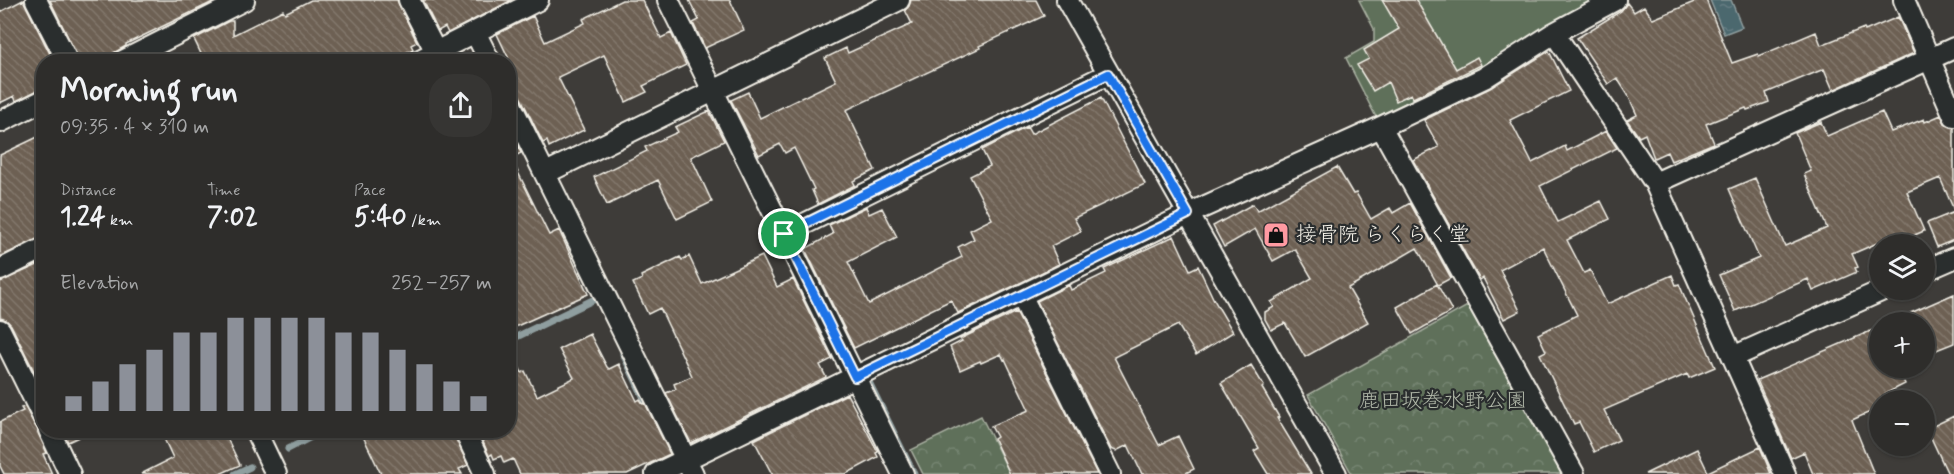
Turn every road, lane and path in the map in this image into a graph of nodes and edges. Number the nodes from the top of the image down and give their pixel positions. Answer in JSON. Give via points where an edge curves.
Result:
{"nodes":[{"id":1,"x":36,"y":0,"type":"edge"},
{"id":2,"x":244,"y":0,"type":"edge"},
{"id":3,"x":409,"y":0,"type":"edge"},
{"id":4,"x":538,"y":0,"type":"edge"},
{"id":5,"x":668,"y":0,"type":"edge"},
{"id":6,"x":899,"y":0,"type":"edge"},
{"id":7,"x":1067,"y":0,"type":"edge"},
{"id":8,"x":1615,"y":0,"type":"edge"},
{"id":9,"x":1904,"y":0,"type":"edge"},
{"id":10,"x":475,"y":32,"type":"junction"},
{"id":11,"x":1554,"y":33,"type":"junction"},
{"id":12,"x":1954,"y":48,"type":"edge"},
{"id":13,"x":436,"y":52,"type":"junction"},
{"id":14,"x":64,"y":54,"type":"edge"},
{"id":15,"x":137,"y":54,"type":"edge"},
{"id":16,"x":432,"y":54,"type":"edge"},
{"id":17,"x":486,"y":54,"type":"edge"},
{"id":18,"x":1929,"y":58,"type":"junction"},
{"id":19,"x":1108,"y":74,"type":"junction"},
{"id":20,"x":713,"y":91,"type":"junction"},
{"id":21,"x":36,"y":104,"type":"edge"},
{"id":22,"x":516,"y":115,"type":"edge"},
{"id":23,"x":1954,"y":116,"type":"edge"},
{"id":24,"x":0,"y":122,"type":"edge"},
{"id":25,"x":1381,"y":127,"type":"junction"},
{"id":26,"x":546,"y":173,"type":"junction"},
{"id":27,"x":1655,"y":183,"type":"junction"},
{"id":28,"x":1188,"y":214,"type":"junction"},
{"id":29,"x":784,"y":234,"type":"junction"},
{"id":30,"x":36,"y":252,"type":"edge"},
{"id":31,"x":1954,"y":258,"type":"edge"},
{"id":32,"x":1935,"y":266,"type":"edge"},
{"id":33,"x":0,"y":270,"type":"edge"},
{"id":34,"x":1021,"y":295,"type":"junction"},
{"id":35,"x":1869,"y":296,"type":"edge"},
{"id":36,"x":0,"y":330,"type":"edge"},
{"id":37,"x":1733,"y":357,"type":"junction"},
{"id":38,"x":855,"y":377,"type":"junction"},
{"id":39,"x":36,"y":402,"type":"edge"},
{"id":40,"x":53,"y":438,"type":"edge"},
{"id":41,"x":259,"y":438,"type":"edge"},
{"id":42,"x":468,"y":438,"type":"edge"},
{"id":43,"x":689,"y":467,"type":"edge"},
{"id":44,"x":70,"y":474,"type":"edge"},
{"id":45,"x":276,"y":474,"type":"edge"},
{"id":46,"x":485,"y":474,"type":"edge"},
{"id":47,"x":656,"y":474,"type":"edge"},
{"id":48,"x":903,"y":474,"type":"edge"},
{"id":49,"x":1110,"y":474,"type":"edge"},
{"id":50,"x":1336,"y":474,"type":"edge"},
{"id":51,"x":1574,"y":474,"type":"edge"},
{"id":52,"x":1785,"y":474,"type":"edge"}],
"edges":[{"from":1,"to":14,"type":"street"},
{"from":2,"to":15,"type":"street"},
{"from":3,"to":13,"type":"street"},
{"from":4,"to":10,"type":"street"},
{"from":5,"to":20,"type":"street"},
{"from":6,"to":20,"type":"street"},
{"from":7,"to":19,"type":"street"},
{"from":8,"to":11,"type":"street"},
{"from":9,"to":18,"type":"street"},
{"from":10,"to":13,"type":"street"},
{"from":10,"to":17,"type":"street"},
{"from":11,"to":25,"type":"street","via":[[1484,78]]},
{"from":11,"to":27,"type":"street"},
{"from":12,"to":18,"type":"street"},
{"from":13,"to":16,"type":"street"},
{"from":18,"to":23,"type":"street"},
{"from":18,"to":27,"type":"street"},
{"from":19,"to":28,"type":"street"},
{"from":19,"to":29,"type":"street"},
{"from":20,"to":26,"type":"street"},
{"from":20,"to":29,"type":"street"},
{"from":21,"to":24,"type":"street"},
{"from":22,"to":26,"type":"street"},
{"from":25,"to":28,"type":"street"},
{"from":25,"to":51,"type":"street"},
{"from":26,"to":43,"type":"street"},
{"from":27,"to":37,"type":"street"},
{"from":28,"to":34,"type":"street"},
{"from":28,"to":50,"type":"street"},
{"from":29,"to":38,"type":"street"},
{"from":30,"to":33,"type":"street"},
{"from":31,"to":32,"type":"street"},
{"from":34,"to":38,"type":"street"},
{"from":34,"to":49,"type":"street"},
{"from":35,"to":37,"type":"street"},
{"from":36,"to":39,"type":"street"},
{"from":37,"to":52,"type":"street"},
{"from":38,"to":43,"type":"street"},
{"from":38,"to":48,"type":"street"},
{"from":40,"to":44,"type":"street"},
{"from":41,"to":45,"type":"street"},
{"from":42,"to":46,"type":"street"},
{"from":43,"to":47,"type":"street"}]}
